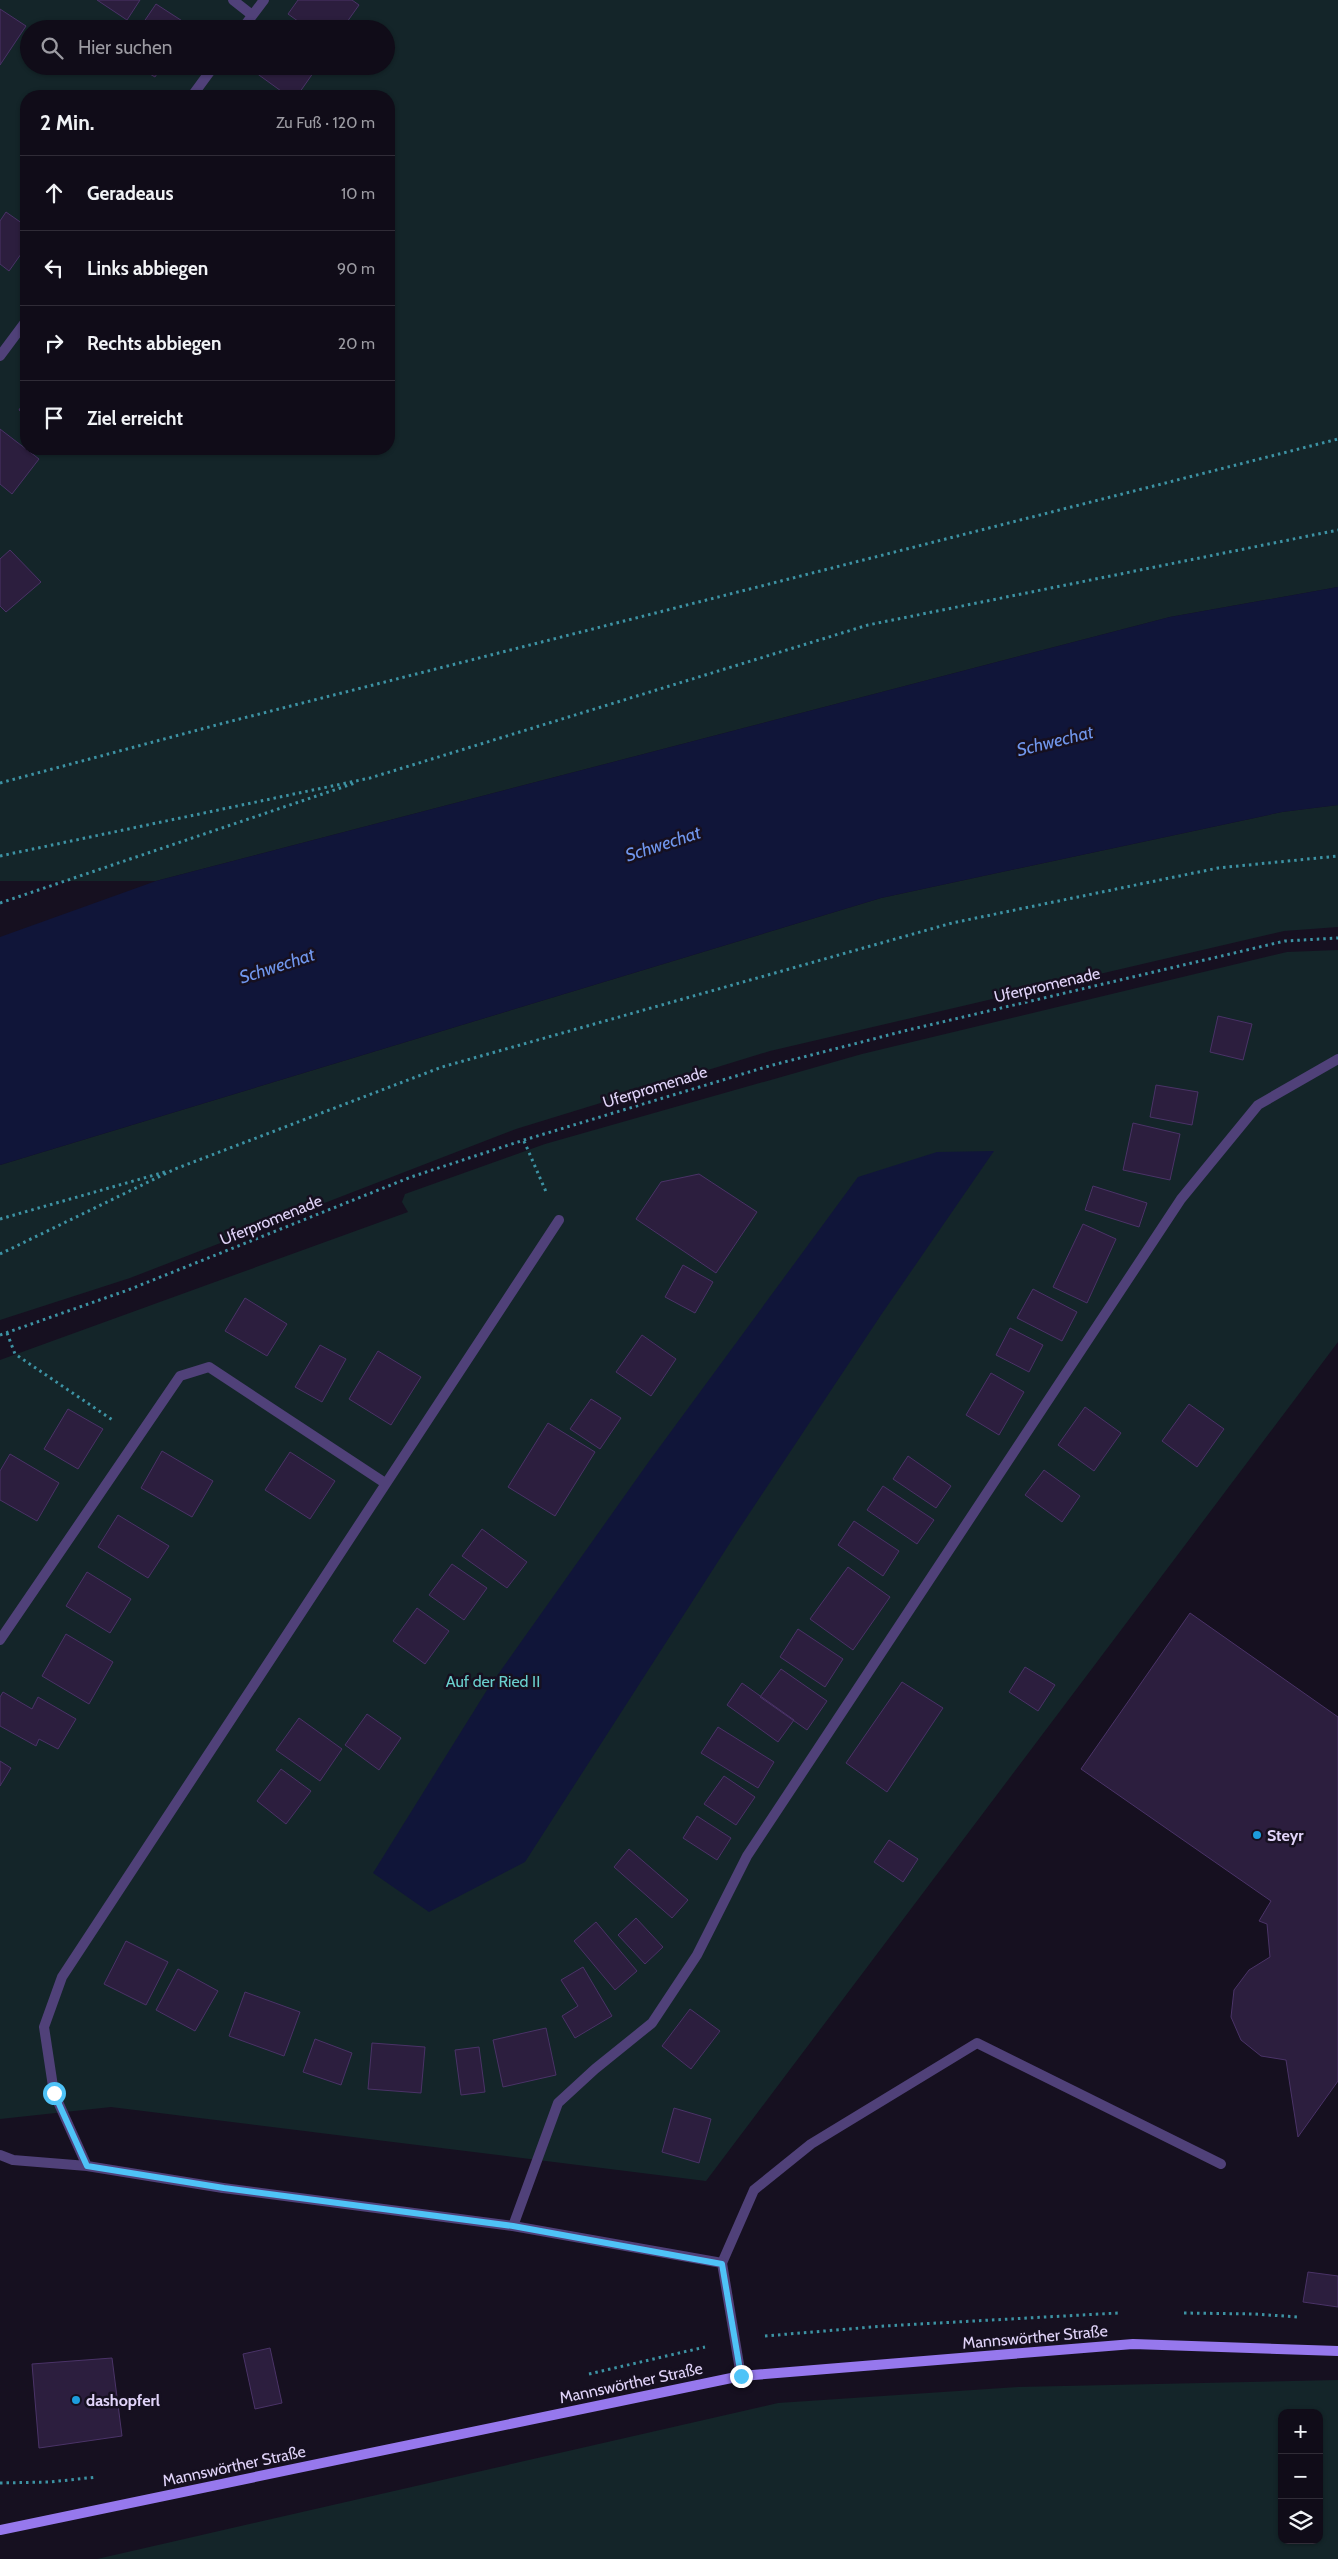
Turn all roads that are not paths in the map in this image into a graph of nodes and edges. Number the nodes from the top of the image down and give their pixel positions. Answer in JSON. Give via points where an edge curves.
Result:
{"nodes":[{"id":1,"x":233,"y":0,"type":"edge"},
{"id":2,"x":264,"y":0,"type":"edge"},
{"id":3,"x":252,"y":15,"type":"junction"},
{"id":4,"x":248,"y":20,"type":"edge"},
{"id":5,"x":207,"y":75,"type":"edge"},
{"id":6,"x":196,"y":90,"type":"edge"},
{"id":7,"x":20,"y":329,"type":"edge"},
{"id":8,"x":0,"y":356,"type":"edge"},
{"id":9,"x":1338,"y":1059,"type":"edge"},
{"id":10,"x":559,"y":1220,"type":"dead end"},
{"id":11,"x":385,"y":1484,"type":"junction"},
{"id":12,"x":0,"y":1640,"type":"edge"},
{"id":13,"x":0,"y":2155,"type":"edge"},
{"id":14,"x":1221,"y":2164,"type":"dead end"},
{"id":15,"x":87,"y":2166,"type":"junction"},
{"id":16,"x":513,"y":2226,"type":"junction"},
{"id":17,"x":722,"y":2264,"type":"junction"},
{"id":18,"x":1338,"y":2351,"type":"edge"},
{"id":19,"x":741,"y":2376,"type":"junction"},
{"id":20,"x":0,"y":2530,"type":"edge"}],
"edges":[{"from":1,"to":3,"type":"street"},
{"from":2,"to":3,"type":"street"},
{"from":3,"to":4,"type":"street"},
{"from":5,"to":6,"type":"street"},
{"from":7,"to":8,"type":"street"},
{"from":9,"to":16,"type":"street","via":[[1258,1105],[1181,1199],[747,1856],[697,1955],[652,2024],[595,2069],[558,2104]]},
{"from":10,"to":11,"type":"street"},
{"from":11,"to":12,"type":"street","via":[[209,1367],[180,1376]]},
{"from":11,"to":15,"type":"street","via":[[62,1977],[44,2027],[54,2093]]},
{"from":13,"to":15,"type":"street","via":[[13,2160]]},
{"from":14,"to":17,"type":"street","via":[[977,2043],[811,2144],[754,2190]]},
{"from":15,"to":16,"type":"street","via":[[224,2188]]},
{"from":16,"to":17,"type":"street"},
{"from":17,"to":19,"type":"street"},
{"from":18,"to":19,"type":"main road","name":"Mannswörther Straße","via":[[1133,2344]]},
{"from":19,"to":20,"type":"main road","name":"Mannswörther Straße"}]}
